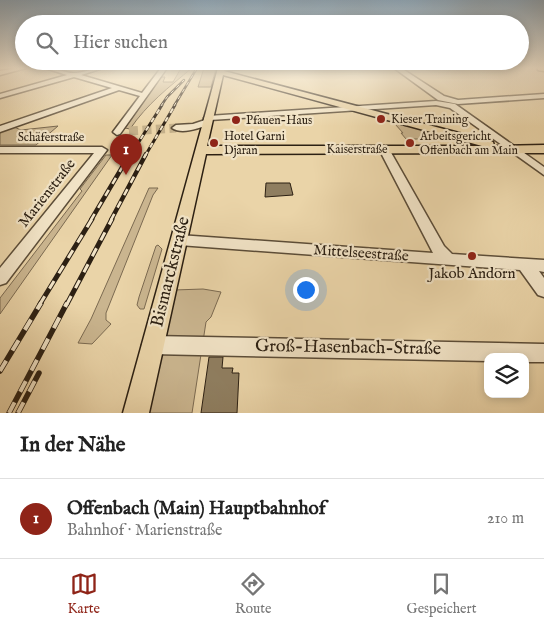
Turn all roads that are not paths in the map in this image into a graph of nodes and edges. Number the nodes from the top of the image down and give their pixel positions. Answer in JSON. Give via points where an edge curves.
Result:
{"nodes":[{"id":1,"x":30,"y":87,"type":"edge"},
{"id":2,"x":112,"y":87,"type":"edge"},
{"id":3,"x":149,"y":87,"type":"edge"},
{"id":4,"x":216,"y":87,"type":"edge"},
{"id":5,"x":284,"y":87,"type":"edge"},
{"id":6,"x":421,"y":87,"type":"edge"},
{"id":7,"x":117,"y":89,"type":"junction"},
{"id":8,"x":143,"y":95,"type":"junction"},
{"id":9,"x":0,"y":96,"type":"edge"},
{"id":10,"x":544,"y":96,"type":"edge"},
{"id":11,"x":438,"y":101,"type":"junction"},
{"id":12,"x":455,"y":104,"type":"junction"},
{"id":13,"x":359,"y":108,"type":"junction"},
{"id":14,"x":207,"y":123,"type":"junction"},
{"id":15,"x":176,"y":128,"type":"tunnel mouth"},
{"id":16,"x":0,"y":129,"type":"edge"},
{"id":17,"x":129,"y":131,"type":"dead end"},
{"id":18,"x":384,"y":149,"type":"junction"},
{"id":19,"x":512,"y":149,"type":"junction"},
{"id":20,"x":544,"y":149,"type":"edge"},
{"id":21,"x":0,"y":150,"type":"edge"},
{"id":22,"x":102,"y":150,"type":"joint"},
{"id":23,"x":201,"y":150,"type":"junction"},
{"id":24,"x":544,"y":172,"type":"edge"},
{"id":25,"x":178,"y":240,"type":"junction"},
{"id":26,"x":448,"y":260,"type":"junction"},
{"id":27,"x":525,"y":265,"type":"junction"},
{"id":28,"x":544,"y":266,"type":"edge"},
{"id":29,"x":0,"y":279,"type":"edge"},
{"id":30,"x":544,"y":290,"type":"edge"},
{"id":31,"x":152,"y":345,"type":"junction"},
{"id":32,"x":544,"y":353,"type":"edge"},
{"id":33,"x":136,"y":413,"type":"edge"}],
"edges":[{"from":1,"to":9,"type":"street"},
{"from":2,"to":7,"type":"street"},
{"from":3,"to":8,"type":"street"},
{"from":4,"to":14,"type":"main road","name":"Bismarckstraße"},
{"from":5,"to":13,"type":"main road"},
{"from":6,"to":11,"type":"street"},
{"from":7,"to":8,"type":"street"},
{"from":7,"to":16,"type":"street"},
{"from":8,"to":17,"type":"street","via":[[117,132]]},
{"from":10,"to":12,"type":"street"},
{"from":11,"to":12,"type":"street"},
{"from":11,"to":13,"type":"street"},
{"from":12,"to":19,"type":"street"},
{"from":13,"to":14,"type":"street"},
{"from":13,"to":19,"type":"main road"},
{"from":14,"to":15,"type":"street"},
{"from":14,"to":23,"type":"main road","name":"Bismarckstraße"},
{"from":18,"to":19,"type":"main road","name":"Kaiserstraße"},
{"from":18,"to":23,"type":"main road","name":"Kaiserstraße"},
{"from":18,"to":26,"type":"street","via":[[439,250]]},
{"from":19,"to":20,"type":"main road","name":"Kaiserstraße"},
{"from":19,"to":24,"type":"street"},
{"from":21,"to":22,"type":"street","name":"Schäferstraße"},
{"from":22,"to":29,"type":"street","name":"Marienstraße"},
{"from":23,"to":25,"type":"main road","name":"Bismarckstraße"},
{"from":25,"to":26,"type":"street","name":"Mittelseestraße"},
{"from":25,"to":31,"type":"main road","name":"Bismarckstraße"},
{"from":26,"to":27,"type":"street","name":"Mittelseestraße"},
{"from":27,"to":28,"type":"street","name":"Mittelseestraße"},
{"from":27,"to":30,"type":"street"},
{"from":31,"to":32,"type":"street","name":"Groß-Hasenbach-Straße"},
{"from":31,"to":33,"type":"main road","name":"Bismarckstraße"}]}
